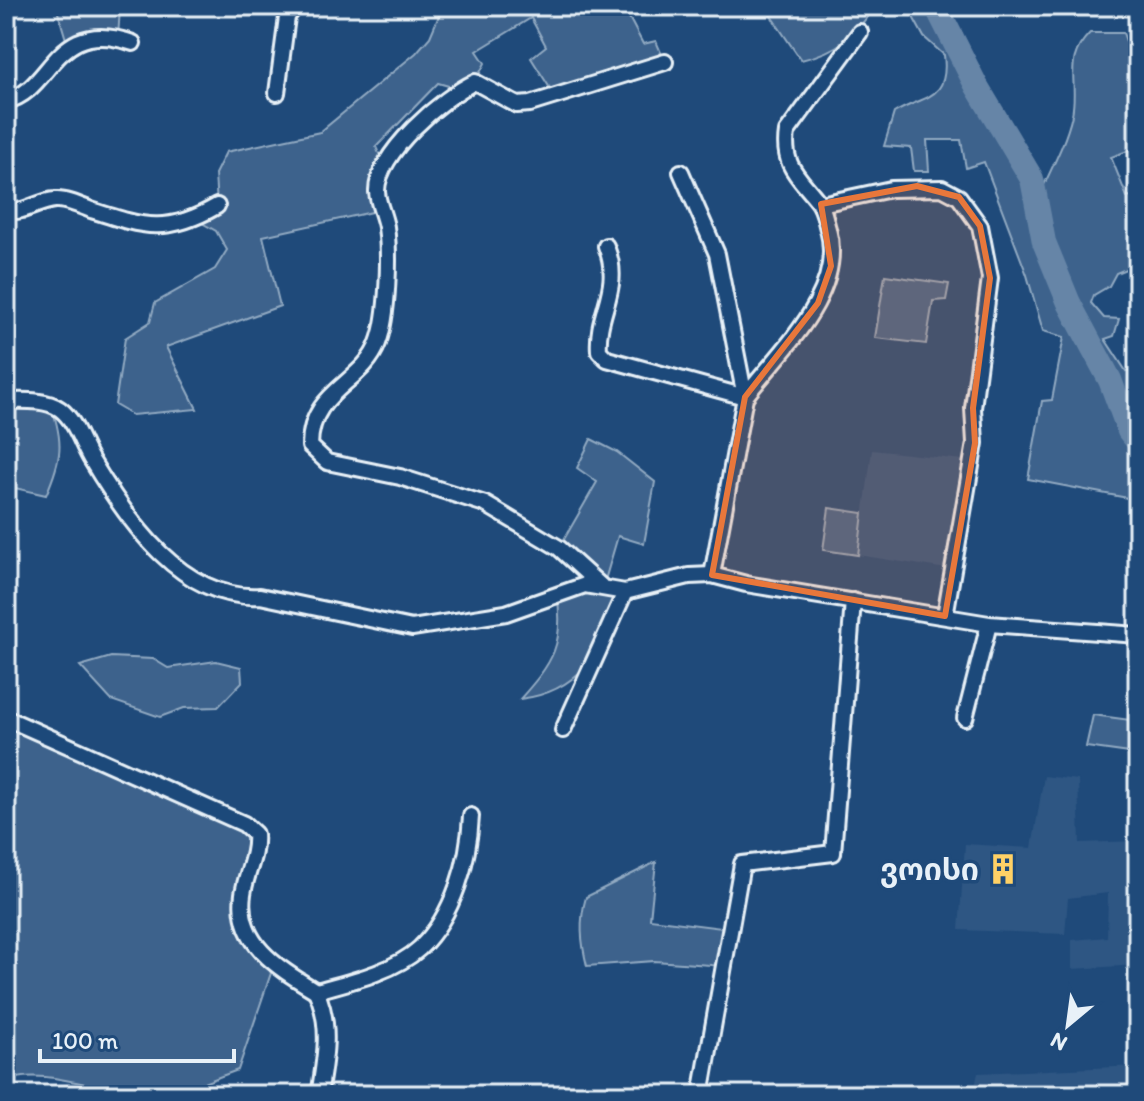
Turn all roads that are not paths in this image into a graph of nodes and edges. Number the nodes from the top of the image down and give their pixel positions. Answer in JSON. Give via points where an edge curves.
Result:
{"nodes":[{"id":1,"x":295,"y":6,"type":"edge"},
{"id":2,"x":860,"y":32,"type":"dead end"},
{"id":3,"x":133,"y":43,"type":"dead end"},
{"id":4,"x":665,"y":62,"type":"dead end"},
{"id":5,"x":277,"y":93,"type":"dead end"},
{"id":6,"x":6,"y":101,"type":"edge"},
{"id":7,"x":681,"y":172,"type":"dead end"},
{"id":8,"x":821,"y":204,"type":"junction"},
{"id":9,"x":217,"y":206,"type":"dead end"},
{"id":10,"x":6,"y":210,"type":"edge"},
{"id":11,"x":606,"y":246,"type":"dead end"},
{"id":12,"x":745,"y":397,"type":"junction"},
{"id":13,"x":6,"y":401,"type":"edge"},
{"id":14,"x":712,"y":575,"type":"junction"},
{"id":15,"x":602,"y":588,"type":"junction"},
{"id":16,"x":625,"y":592,"type":"junction"},
{"id":17,"x":853,"y":601,"type":"junction"},
{"id":18,"x":945,"y":616,"type":"junction"},
{"id":19,"x":989,"y":624,"type":"junction"},
{"id":20,"x":1138,"y":635,"type":"edge"},
{"id":21,"x":6,"y":718,"type":"edge"},
{"id":22,"x":965,"y":718,"type":"dead end"},
{"id":23,"x":563,"y":730,"type":"dead end"},
{"id":24,"x":471,"y":816,"type":"dead end"},
{"id":25,"x":316,"y":991,"type":"junction"},
{"id":26,"x":319,"y":1095,"type":"edge"},
{"id":27,"x":701,"y":1095,"type":"edge"}],
"edges":[{"from":1,"to":5,"type":"street","via":[[287,17]]},
{"from":2,"to":8,"type":"street","via":[[787,132],[784,152]]},
{"from":3,"to":6,"type":"street","via":[[118,38],[68,46],[33,86],[18,99]]},
{"from":4,"to":15,"type":"street","via":[[530,104],[517,105],[475,82],[435,107],[384,165],[377,190],[387,242],[377,347],[325,400],[310,435],[310,446],[327,462],[400,477],[485,504],[559,548]]},
{"from":7,"to":12,"type":"street","via":[[717,254]]},
{"from":8,"to":12,"type":"street","via":[[831,266],[818,303]]},
{"from":8,"to":18,"type":"street","via":[[891,189],[942,188],[959,197],[980,226],[990,278],[973,408],[975,443]]},
{"from":9,"to":10,"type":"street","via":[[166,228],[56,200]]},
{"from":11,"to":12,"type":"street","via":[[614,287],[599,351],[607,359]]},
{"from":12,"to":14,"type":"street"},
{"from":13,"to":15,"type":"street","via":[[58,408],[109,489],[166,561],[238,598],[260,596],[412,628],[506,613],[585,585]]},
{"from":14,"to":16,"type":"street"},
{"from":14,"to":17,"type":"street"},
{"from":15,"to":16,"type":"street"},
{"from":16,"to":23,"type":"street"},
{"from":17,"to":18,"type":"street"},
{"from":17,"to":27,"type":"street","via":[[833,853],[742,864]]},
{"from":18,"to":19,"type":"street"},
{"from":19,"to":20,"type":"street"},
{"from":19,"to":22,"type":"street"},
{"from":21,"to":25,"type":"street","via":[[244,824],[255,834],[256,846],[243,895],[243,923],[274,964]]},
{"from":24,"to":25,"type":"street","via":[[469,849],[457,886],[420,948],[388,967]]},
{"from":25,"to":26,"type":"street","via":[[324,1007],[327,1044]]}]}
